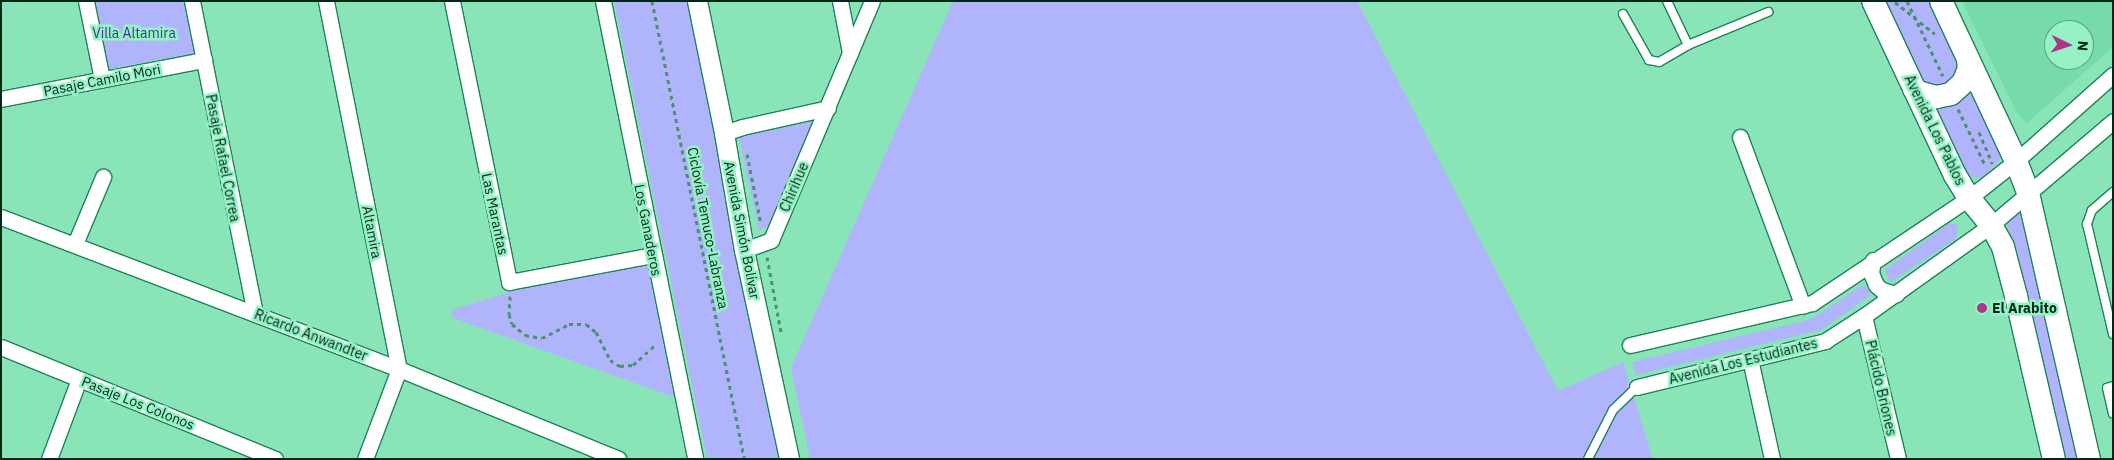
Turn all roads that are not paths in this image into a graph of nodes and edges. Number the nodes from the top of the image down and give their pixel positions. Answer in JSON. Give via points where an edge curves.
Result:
{"nodes":[{"id":1,"x":86,"y":1,"type":"edge"},
{"id":2,"x":192,"y":1,"type":"edge"},
{"id":3,"x":326,"y":1,"type":"edge"},
{"id":4,"x":452,"y":1,"type":"edge"},
{"id":5,"x":603,"y":1,"type":"edge"},
{"id":6,"x":697,"y":1,"type":"edge"},
{"id":7,"x":840,"y":1,"type":"edge"},
{"id":8,"x":872,"y":1,"type":"edge"},
{"id":9,"x":1667,"y":1,"type":"edge"},
{"id":10,"x":1873,"y":1,"type":"edge"},
{"id":11,"x":1941,"y":1,"type":"edge"},
{"id":12,"x":1768,"y":12,"type":"dead end"},
{"id":13,"x":1623,"y":14,"type":"dead end"},
{"id":14,"x":1688,"y":45,"type":"junction"},
{"id":15,"x":850,"y":52,"type":"junction"},
{"id":16,"x":204,"y":60,"type":"junction"},
{"id":17,"x":1968,"y":60,"type":"junction"},
{"id":18,"x":2113,"y":74,"type":"edge"},
{"id":19,"x":102,"y":79,"type":"junction"},
{"id":20,"x":1914,"y":89,"type":"junction"},
{"id":21,"x":1,"y":99,"type":"edge"},
{"id":22,"x":828,"y":108,"type":"junction"},
{"id":23,"x":2113,"y":120,"type":"edge"},
{"id":24,"x":724,"y":133,"type":"junction"},
{"id":25,"x":1740,"y":137,"type":"dead end"},
{"id":26,"x":2016,"y":161,"type":"junction"},
{"id":27,"x":103,"y":177,"type":"dead end"},
{"id":28,"x":2113,"y":192,"type":"edge"},
{"id":29,"x":2028,"y":194,"type":"junction"},
{"id":30,"x":1969,"y":198,"type":"junction"},
{"id":31,"x":1,"y":217,"type":"edge"},
{"id":32,"x":1991,"y":225,"type":"junction"},
{"id":33,"x":75,"y":244,"type":"junction"},
{"id":34,"x":744,"y":250,"type":"junction"},
{"id":35,"x":653,"y":255,"type":"junction"},
{"id":36,"x":1873,"y":260,"type":"junction"},
{"id":37,"x":1896,"y":294,"type":"junction"},
{"id":38,"x":1803,"y":306,"type":"junction"},
{"id":39,"x":255,"y":314,"type":"junction"},
{"id":40,"x":1864,"y":316,"type":"junction"},
{"id":41,"x":2113,"y":334,"type":"edge"},
{"id":42,"x":1630,"y":345,"type":"dead end"},
{"id":43,"x":1,"y":347,"type":"edge"},
{"id":44,"x":1750,"y":359,"type":"junction"},
{"id":45,"x":399,"y":369,"type":"junction"},
{"id":46,"x":79,"y":379,"type":"junction"},
{"id":47,"x":2113,"y":386,"type":"edge"},
{"id":48,"x":1637,"y":387,"type":"joint"},
{"id":49,"x":2113,"y":413,"type":"edge"},
{"id":50,"x":49,"y":459,"type":"edge"},
{"id":51,"x":275,"y":459,"type":"edge"},
{"id":52,"x":365,"y":459,"type":"edge"},
{"id":53,"x":618,"y":459,"type":"edge"},
{"id":54,"x":695,"y":459,"type":"edge"},
{"id":55,"x":789,"y":459,"type":"edge"},
{"id":56,"x":1588,"y":459,"type":"edge"},
{"id":57,"x":1772,"y":459,"type":"edge"},
{"id":58,"x":1898,"y":459,"type":"edge"},
{"id":59,"x":2054,"y":459,"type":"edge"},
{"id":60,"x":2089,"y":459,"type":"edge"}],
"edges":[{"from":1,"to":19,"type":"street"},
{"from":2,"to":16,"type":"street","name":"Pasaje Rafael Correa"},
{"from":3,"to":45,"type":"street","name":"Altamira"},
{"from":4,"to":35,"type":"street","name":"Las Marantas","via":[[509,282]]},
{"from":5,"to":35,"type":"street","name":"Los Ganaderos"},
{"from":6,"to":24,"type":"street","name":"Avenida Simón Bolívar"},
{"from":7,"to":15,"type":"street"},
{"from":8,"to":15,"type":"street","name":"Chirihue"},
{"from":9,"to":14,"type":"lane"},
{"from":10,"to":20,"type":"main road","name":"Avenida Los Pablos"},
{"from":11,"to":17,"type":"main road"},
{"from":12,"to":14,"type":"lane"},
{"from":13,"to":14,"type":"lane","via":[[1649,60],[1659,62]]},
{"from":15,"to":22,"type":"street","name":"Chirihue"},
{"from":16,"to":19,"type":"street","name":"Pasaje Camilo Mori"},
{"from":16,"to":39,"type":"street","name":"Pasaje Rafael Correa"},
{"from":17,"to":20,"type":"main road","via":[[1969,68],[1963,83],[1951,94],[1936,97]]},
{"from":17,"to":26,"type":"main road"},
{"from":18,"to":26,"type":"street"},
{"from":19,"to":21,"type":"street","name":"Pasaje Camilo Mori"},
{"from":20,"to":30,"type":"main road","name":"Avenida Los Pablos"},
{"from":22,"to":24,"type":"street","via":[[742,126]]},
{"from":22,"to":34,"type":"street","name":"Chirihue","via":[[771,240]]},
{"from":23,"to":29,"type":"street","name":"Avenida Los Estudiantes"},
{"from":24,"to":34,"type":"street","name":"Avenida Simón Bolívar"},
{"from":25,"to":38,"type":"street"},
{"from":26,"to":29,"type":"main road"},
{"from":26,"to":30,"type":"street"},
{"from":27,"to":33,"type":"street"},
{"from":28,"to":41,"type":"lane","via":[[2092,210],[2087,224]]},
{"from":29,"to":32,"type":"street","name":"Avenida Los Estudiantes"},
{"from":29,"to":60,"type":"main road"},
{"from":30,"to":32,"type":"main road","name":"Avenida Los Pablos"},
{"from":30,"to":36,"type":"street"},
{"from":31,"to":33,"type":"street","name":"Ricardo Anwandter"},
{"from":32,"to":37,"type":"street","name":"Avenida Los Estudiantes"},
{"from":32,"to":59,"type":"main road","name":"Avenida Los Pablos","via":[[2006,255]]},
{"from":33,"to":39,"type":"street","name":"Ricardo Anwandter"},
{"from":34,"to":55,"type":"street","name":"Avenida Simón Bolívar"},
{"from":35,"to":54,"type":"street","name":"Los Ganaderos"},
{"from":36,"to":37,"type":"street","via":[[1871,273],[1876,285]]},
{"from":36,"to":38,"type":"street"},
{"from":37,"to":40,"type":"street","name":"Avenida Los Estudiantes"},
{"from":38,"to":42,"type":"street"},
{"from":39,"to":45,"type":"street","name":"Ricardo Anwandter"},
{"from":40,"to":44,"type":"street","name":"Avenida Los Estudiantes","via":[[1825,341]]},
{"from":40,"to":58,"type":"street","name":"Plácido Briones"},
{"from":43,"to":46,"type":"street","name":"Pasaje Los Colonos"},
{"from":44,"to":48,"type":"street","name":"Avenida Los Estudiantes"},
{"from":44,"to":57,"type":"street"},
{"from":45,"to":52,"type":"street"},
{"from":45,"to":53,"type":"street","name":"Ricardo Anwandter"},
{"from":46,"to":50,"type":"street"},
{"from":46,"to":51,"type":"street","name":"Pasaje Los Colonos"},
{"from":47,"to":49,"type":"lane","via":[[2107,388]]},
{"from":48,"to":56,"type":"lane","via":[[1613,410]]}]}
